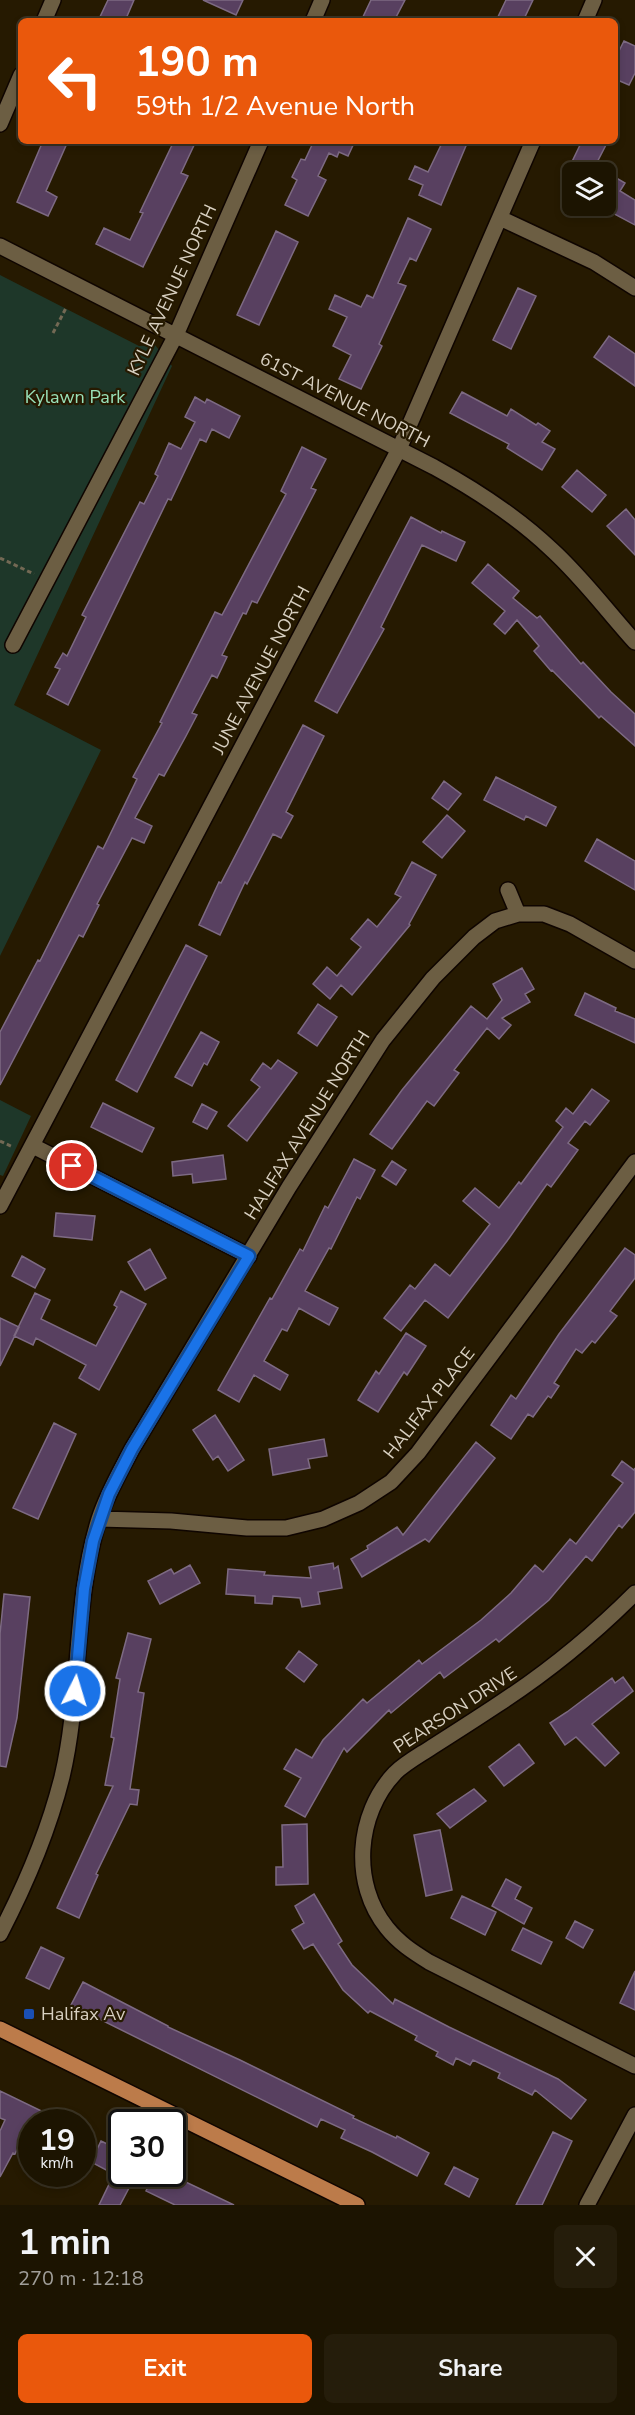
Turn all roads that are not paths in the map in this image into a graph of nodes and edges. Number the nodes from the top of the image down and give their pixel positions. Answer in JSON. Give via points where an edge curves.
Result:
{"nodes":[{"id":1,"x":53,"y":0,"type":"edge"},
{"id":2,"x":322,"y":0,"type":"edge"},
{"id":3,"x":594,"y":0,"type":"edge"},
{"id":4,"x":45,"y":18,"type":"edge"},
{"id":5,"x":314,"y":18,"type":"edge"},
{"id":6,"x":586,"y":18,"type":"edge"},
{"id":7,"x":18,"y":82,"type":"edge"},
{"id":8,"x":0,"y":124,"type":"edge"},
{"id":9,"x":260,"y":144,"type":"edge"},
{"id":10,"x":532,"y":144,"type":"edge"},
{"id":11,"x":500,"y":218,"type":"junction"},
{"id":12,"x":0,"y":246,"type":"edge"},
{"id":13,"x":635,"y":288,"type":"edge"},
{"id":14,"x":176,"y":335,"type":"junction"},
{"id":15,"x":399,"y":449,"type":"junction"},
{"id":16,"x":635,"y":642,"type":"edge"},
{"id":17,"x":13,"y":645,"type":"dead end"},
{"id":18,"x":508,"y":890,"type":"dead end"},
{"id":19,"x":518,"y":914,"type":"junction"},
{"id":20,"x":635,"y":961,"type":"edge"},
{"id":21,"x":33,"y":1146,"type":"junction"},
{"id":22,"x":635,"y":1162,"type":"edge"},
{"id":23,"x":0,"y":1206,"type":"edge"},
{"id":24,"x":249,"y":1256,"type":"junction"},
{"id":25,"x":99,"y":1519,"type":"junction"},
{"id":26,"x":635,"y":1593,"type":"edge"},
{"id":27,"x":0,"y":1934,"type":"edge"},
{"id":28,"x":0,"y":2029,"type":"edge"},
{"id":29,"x":635,"y":2066,"type":"edge"},
{"id":30,"x":635,"y":2115,"type":"edge"},
{"id":31,"x":357,"y":2205,"type":"edge"},
{"id":32,"x":587,"y":2205,"type":"edge"}],
"edges":[{"from":1,"to":4,"type":"street"},
{"from":2,"to":5,"type":"street"},
{"from":3,"to":6,"type":"street"},
{"from":7,"to":8,"type":"street"},
{"from":9,"to":14,"type":"street","name":"KYLE AVENUE NORTH"},
{"from":10,"to":11,"type":"street","name":"JUNE AVENUE NORTH"},
{"from":11,"to":13,"type":"street","via":[[594,262]]},
{"from":11,"to":15,"type":"street","name":"JUNE AVENUE NORTH"},
{"from":12,"to":14,"type":"street","name":"61ST AVENUE NORTH"},
{"from":14,"to":15,"type":"street","name":"61ST AVENUE NORTH"},
{"from":14,"to":17,"type":"street","name":"KYLE AVENUE NORTH"},
{"from":15,"to":16,"type":"street","name":"61ST AVENUE NORTH","via":[[476,490],[516,518],[552,549]]},
{"from":15,"to":21,"type":"street","name":"JUNE AVENUE NORTH"},
{"from":18,"to":19,"type":"street"},
{"from":19,"to":20,"type":"street","name":"HALIFAX AVENUE NORTH","via":[[544,914],[570,924]]},
{"from":19,"to":24,"type":"street","name":"HALIFAX AVENUE NORTH","via":[[495,921],[474,937],[433,978],[382,1040]]},
{"from":21,"to":23,"type":"street","name":"JUNE AVENUE NORTH"},
{"from":21,"to":24,"type":"street"},
{"from":22,"to":25,"type":"street","name":"HALIFAX PLACE","via":[[418,1453],[391,1482],[359,1503],[323,1519],[286,1528]]},
{"from":24,"to":25,"type":"street","name":"HALIFAX AVENUE NORTH","via":[[132,1449]]},
{"from":25,"to":27,"type":"street","name":"HALIFAX AVENUE NORTH","via":[[84,1589],[62,1776],[45,1838]]},
{"from":26,"to":29,"type":"street","name":"PEARSON DRIVE","via":[[599,1629],[537,1679],[395,1773],[367,1821],[362,1849],[363,1877],[372,1903],[386,1927],[406,1947]]},
{"from":28,"to":31,"type":"main road"},
{"from":30,"to":32,"type":"street"}]}
